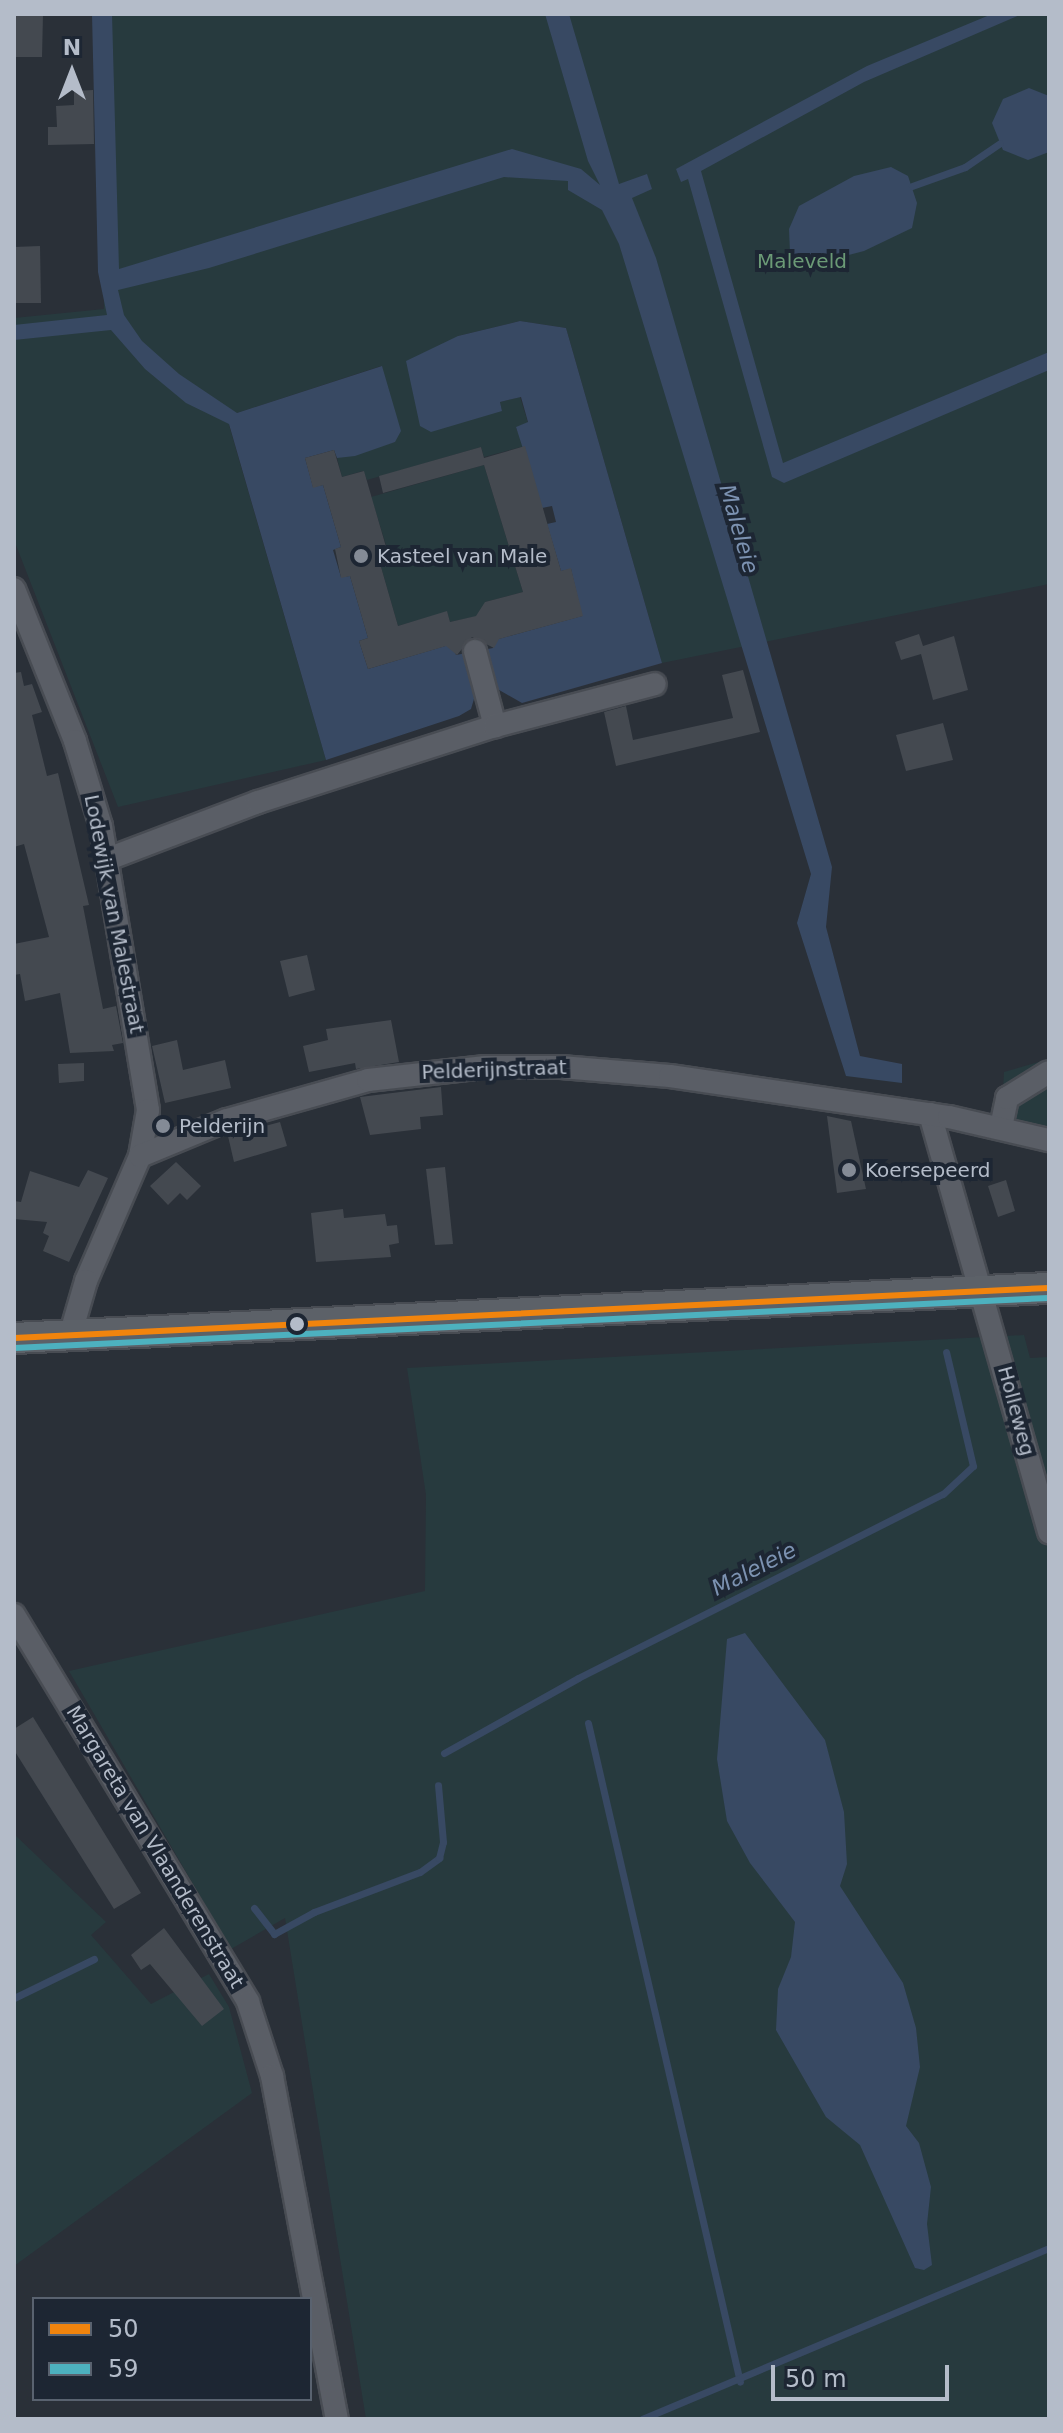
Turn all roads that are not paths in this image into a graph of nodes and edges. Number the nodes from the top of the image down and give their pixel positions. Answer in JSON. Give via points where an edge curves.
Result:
{"nodes":[{"id":1,"x":14,"y":589,"type":"edge"},
{"id":2,"x":475,"y":651,"type":"dead end"},
{"id":3,"x":655,"y":684,"type":"dead end"},
{"id":4,"x":493,"y":717,"type":"junction"},
{"id":5,"x":108,"y":859,"type":"junction"},
{"id":6,"x":1049,"y":1072,"type":"edge"},
{"id":7,"x":930,"y":1114,"type":"junction"},
{"id":8,"x":1001,"y":1127,"type":"junction"},
{"id":9,"x":1049,"y":1140,"type":"edge"},
{"id":10,"x":140,"y":1156,"type":"junction"},
{"id":11,"x":1049,"y":1288,"type":"edge"},
{"id":12,"x":983,"y":1290,"type":"junction"},
{"id":13,"x":70,"y":1336,"type":"junction"},
{"id":14,"x":14,"y":1338,"type":"edge"},
{"id":15,"x":1049,"y":1532,"type":"edge"},
{"id":16,"x":14,"y":1615,"type":"edge"},
{"id":17,"x":337,"y":2419,"type":"edge"}],
"edges":[{"from":1,"to":5,"type":"street","name":"Lodewijk van Malestraat","via":[[87,774]]},
{"from":2,"to":4,"type":"street"},
{"from":3,"to":4,"type":"street"},
{"from":4,"to":5,"type":"street"},
{"from":5,"to":10,"type":"street","name":"Lodewijk van Malestraat","via":[[146,1088]]},
{"from":6,"to":8,"type":"street","via":[[1007,1098]]},
{"from":7,"to":8,"type":"street","name":"Pelderijnstraat"},
{"from":7,"to":10,"type":"street","name":"Pelderijnstraat","via":[[615,1069],[485,1067],[368,1080],[227,1120]]},
{"from":7,"to":12,"type":"street","name":"Holleweg"},
{"from":8,"to":9,"type":"street","name":"Pelderijnstraat"},
{"from":10,"to":13,"type":"street","via":[[86,1281]]},
{"from":11,"to":12,"type":"main road"},
{"from":12,"to":13,"type":"main road"},
{"from":12,"to":15,"type":"street","name":"Holleweg"},
{"from":13,"to":14,"type":"main road"},
{"from":16,"to":17,"type":"street","name":"Margareta van Vlaanderenstraat","via":[[248,2002],[272,2076]]}]}
